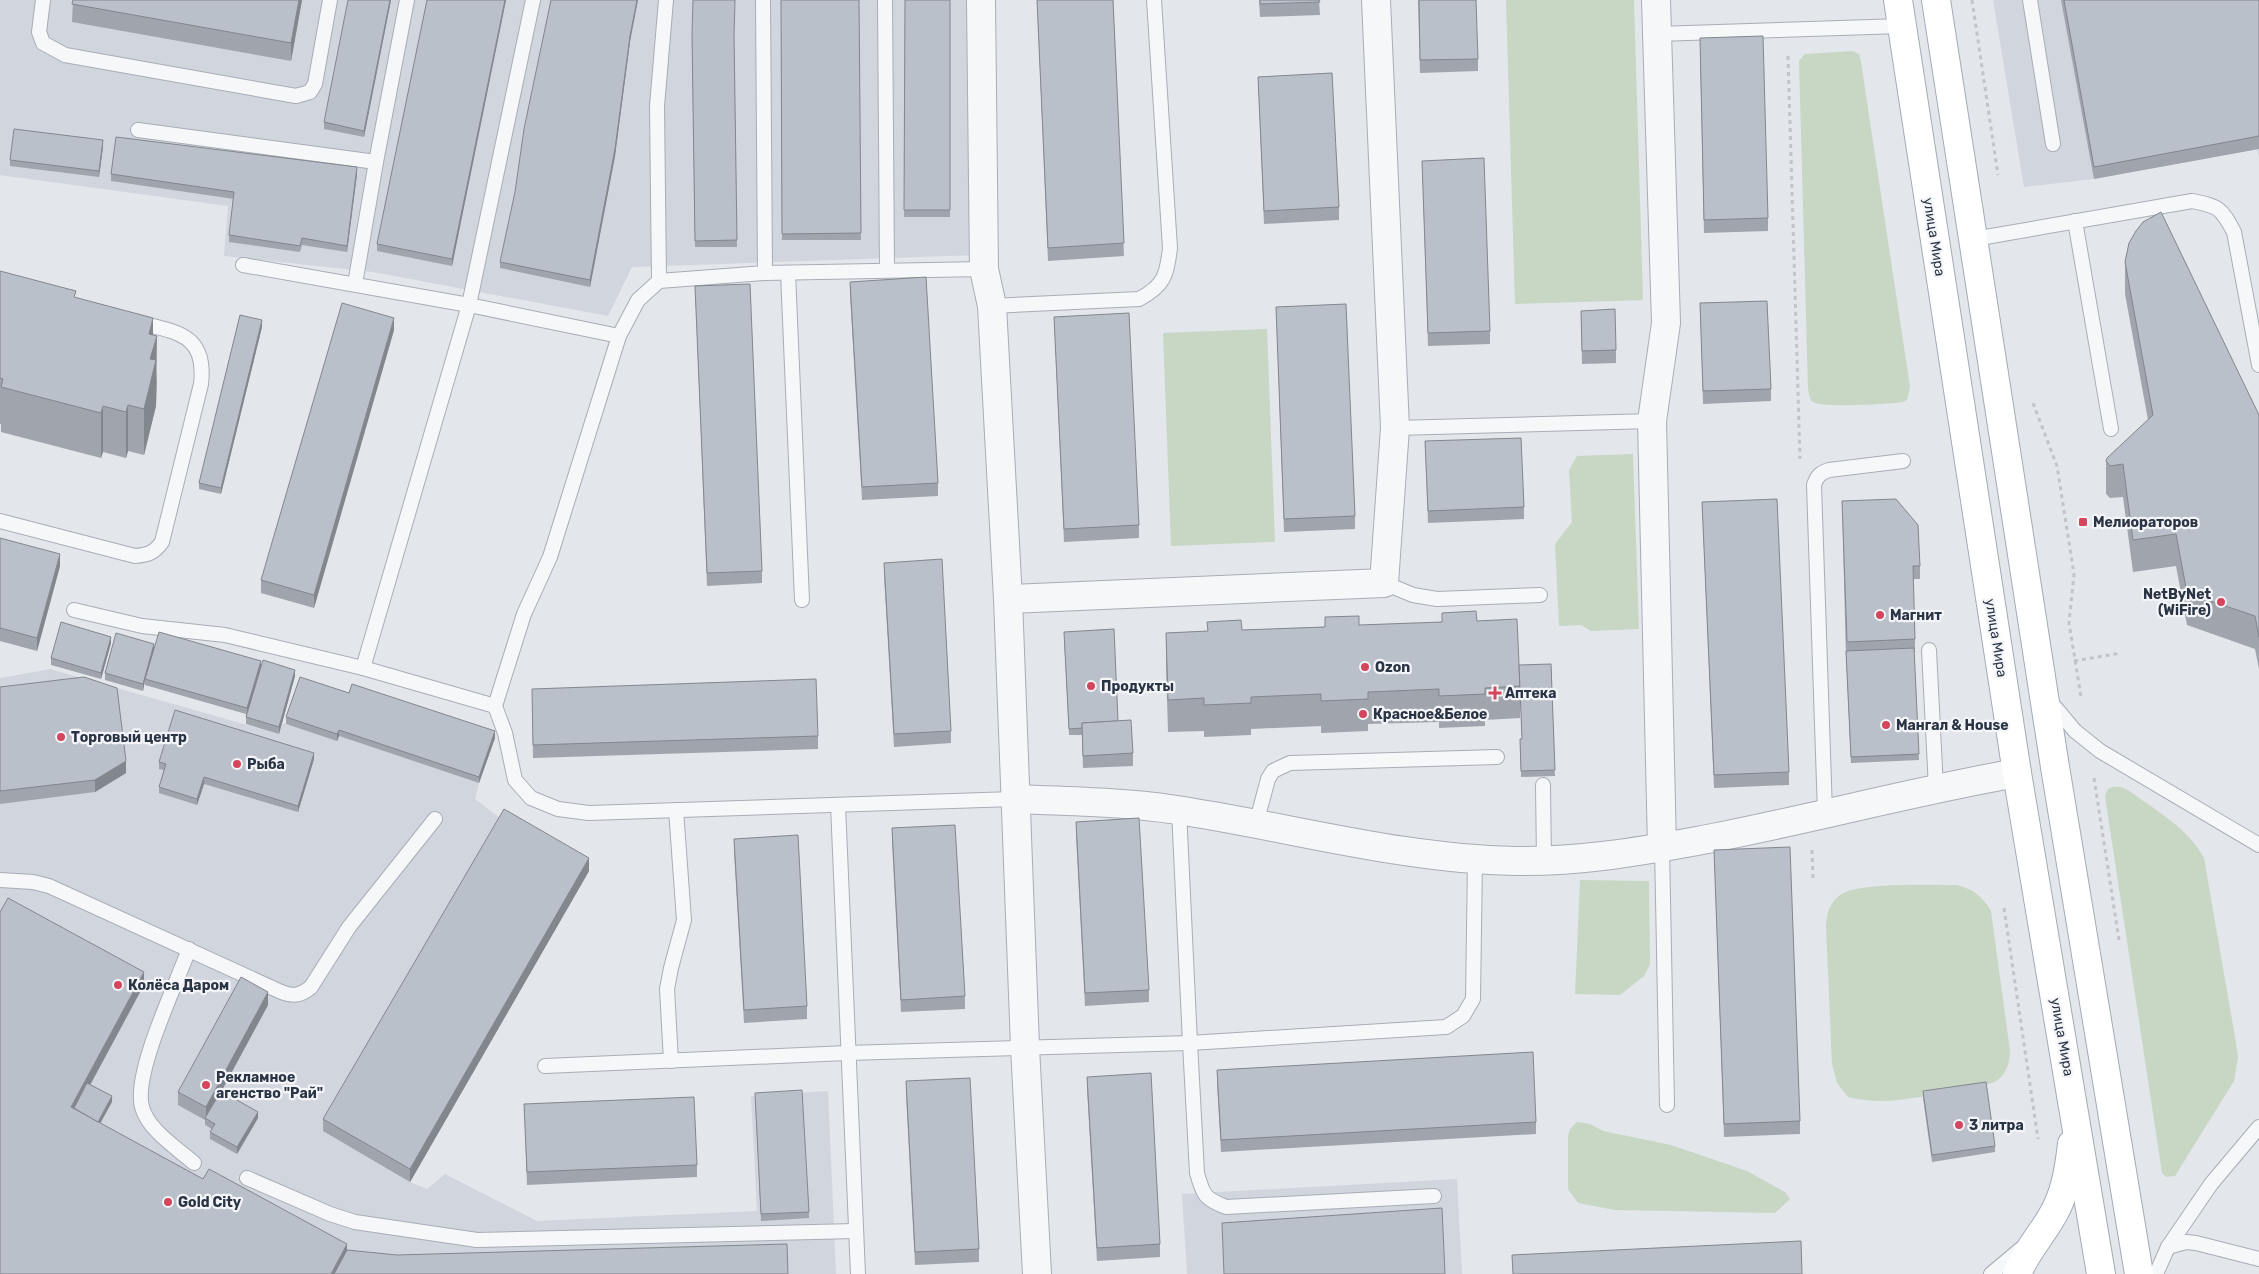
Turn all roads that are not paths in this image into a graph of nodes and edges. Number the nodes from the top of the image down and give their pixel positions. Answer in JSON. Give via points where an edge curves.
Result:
{"nodes":[{"id":1,"x":43,"y":0,"type":"edge"},
{"id":2,"x":330,"y":0,"type":"edge"},
{"id":3,"x":407,"y":0,"type":"edge"},
{"id":4,"x":533,"y":0,"type":"edge"},
{"id":5,"x":666,"y":0,"type":"edge"},
{"id":6,"x":763,"y":0,"type":"edge"},
{"id":7,"x":885,"y":0,"type":"edge"},
{"id":8,"x":980,"y":0,"type":"edge"},
{"id":9,"x":1154,"y":0,"type":"edge"},
{"id":10,"x":1376,"y":0,"type":"edge"},
{"id":11,"x":1656,"y":0,"type":"edge"},
{"id":12,"x":1936,"y":0,"type":"edge"},
{"id":13,"x":2030,"y":0,"type":"edge"},
{"id":14,"x":1900,"y":13,"type":"edge"},
{"id":15,"x":1658,"y":34,"type":"junction"},
{"id":16,"x":138,"y":130,"type":"dead end"},
{"id":17,"x":2053,"y":144,"type":"dead end"},
{"id":18,"x":376,"y":162,"type":"junction"},
{"id":19,"x":2075,"y":221,"type":"junction"},
{"id":20,"x":1974,"y":239,"type":"junction"},
{"id":21,"x":243,"y":265,"type":"dead end"},
{"id":22,"x":984,"y":269,"type":"junction"},
{"id":23,"x":887,"y":270,"type":"junction"},
{"id":24,"x":765,"y":273,"type":"junction"},
{"id":25,"x":788,"y":273,"type":"junction"},
{"id":26,"x":658,"y":281,"type":"junction"},
{"id":27,"x":356,"y":284,"type":"junction"},
{"id":28,"x":469,"y":304,"type":"junction"},
{"id":29,"x":992,"y":306,"type":"junction"},
{"id":30,"x":122,"y":318,"type":"edge"},
{"id":31,"x":619,"y":336,"type":"junction"},
{"id":32,"x":2259,"y":365,"type":"edge"},
{"id":33,"x":1652,"y":420,"type":"junction"},
{"id":34,"x":1395,"y":428,"type":"junction"},
{"id":35,"x":2111,"y":429,"type":"dead end"},
{"id":36,"x":1903,"y":462,"type":"dead end"},
{"id":37,"x":0,"y":521,"type":"edge"},
{"id":38,"x":1384,"y":583,"type":"junction"},
{"id":39,"x":1540,"y":595,"type":"dead end"},
{"id":40,"x":1008,"y":599,"type":"junction"},
{"id":41,"x":802,"y":600,"type":"dead end"},
{"id":42,"x":74,"y":610,"type":"dead end"},
{"id":43,"x":1930,"y":650,"type":"dead end"},
{"id":44,"x":363,"y":668,"type":"junction"},
{"id":45,"x":2043,"y":691,"type":"junction"},
{"id":46,"x":495,"y":706,"type":"junction"},
{"id":47,"x":1498,"y":757,"type":"dead end"},
{"id":48,"x":2055,"y":767,"type":"junction"},
{"id":49,"x":2017,"y":773,"type":"junction"},
{"id":50,"x":1542,"y":785,"type":"dead end"},
{"id":51,"x":1936,"y":788,"type":"junction"},
{"id":52,"x":1014,"y":799,"type":"junction"},
{"id":53,"x":838,"y":805,"type":"junction"},
{"id":54,"x":676,"y":810,"type":"junction"},
{"id":55,"x":1179,"y":810,"type":"junction"},
{"id":56,"x":1818,"y":815,"type":"junction"},
{"id":57,"x":435,"y":819,"type":"dead end"},
{"id":58,"x":1256,"y":824,"type":"junction"},
{"id":59,"x":2259,"y":845,"type":"edge"},
{"id":60,"x":1662,"y":847,"type":"junction"},
{"id":61,"x":1475,"y":860,"type":"junction"},
{"id":62,"x":1544,"y":861,"type":"junction"},
{"id":63,"x":0,"y":880,"type":"edge"},
{"id":64,"x":189,"y":949,"type":"junction"},
{"id":65,"x":1190,"y":1043,"type":"junction"},
{"id":66,"x":1025,"y":1047,"type":"junction"},
{"id":67,"x":847,"y":1053,"type":"junction"},
{"id":68,"x":671,"y":1061,"type":"junction"},
{"id":69,"x":545,"y":1066,"type":"dead end"},
{"id":70,"x":1667,"y":1105,"type":"dead end"},
{"id":71,"x":2075,"y":1118,"type":"junction"},
{"id":72,"x":2259,"y":1127,"type":"edge"},
{"id":73,"x":194,"y":1163,"type":"dead end"},
{"id":74,"x":247,"y":1178,"type":"dead end"},
{"id":75,"x":1434,"y":1196,"type":"dead end"},
{"id":76,"x":855,"y":1231,"type":"junction"},
{"id":77,"x":2040,"y":1233,"type":"junction"},
{"id":78,"x":2168,"y":1247,"type":"junction"},
{"id":79,"x":2259,"y":1259,"type":"edge"},
{"id":80,"x":858,"y":1274,"type":"edge"},
{"id":81,"x":1037,"y":1274,"type":"edge"},
{"id":82,"x":1991,"y":1274,"type":"edge"},
{"id":83,"x":2016,"y":1274,"type":"edge"},
{"id":84,"x":2101,"y":1274,"type":"edge"},
{"id":85,"x":2139,"y":1274,"type":"edge"},
{"id":86,"x":2156,"y":1274,"type":"edge"}],
"edges":[{"from":1,"to":2,"type":"lane","via":[[39,32],[43,43],[59,52],[296,96],[310,92],[315,84]]},
{"from":3,"to":18,"type":"lane"},
{"from":4,"to":28,"type":"lane"},
{"from":5,"to":26,"type":"lane","via":[[657,106]]},
{"from":6,"to":24,"type":"lane"},
{"from":7,"to":23,"type":"lane"},
{"from":8,"to":22,"type":"street"},
{"from":9,"to":29,"type":"lane","via":[[1170,248],[1168,272],[1155,291],[1139,299]]},
{"from":10,"to":34,"type":"street"},
{"from":11,"to":15,"type":"street"},
{"from":12,"to":20,"type":"main road"},
{"from":13,"to":17,"type":"lane"},
{"from":14,"to":15,"type":"lane","via":[[1788,30]]},
{"from":14,"to":49,"type":"main road","name":"улица Мира"},
{"from":15,"to":33,"type":"street","via":[[1666,323]]},
{"from":16,"to":18,"type":"lane"},
{"from":18,"to":27,"type":"lane"},
{"from":19,"to":20,"type":"lane"},
{"from":19,"to":32,"type":"lane","via":[[2192,201],[2211,205],[2224,213],[2234,232]]},
{"from":19,"to":35,"type":"lane"},
{"from":20,"to":45,"type":"main road"},
{"from":21,"to":27,"type":"lane"},
{"from":22,"to":23,"type":"lane"},
{"from":22,"to":29,"type":"street"},
{"from":23,"to":25,"type":"lane"},
{"from":24,"to":25,"type":"lane"},
{"from":24,"to":26,"type":"lane"},
{"from":25,"to":41,"type":"lane"},
{"from":26,"to":31,"type":"lane","via":[[638,300]]},
{"from":27,"to":28,"type":"lane"},
{"from":28,"to":31,"type":"lane"},
{"from":28,"to":44,"type":"lane"},
{"from":29,"to":40,"type":"street"},
{"from":30,"to":37,"type":"lane","via":[[179,333],[191,341],[203,367],[162,542],[155,551],[134,556]]},
{"from":31,"to":46,"type":"lane","via":[[550,557],[524,614]]},
{"from":33,"to":34,"type":"lane"},
{"from":33,"to":60,"type":"street"},
{"from":34,"to":38,"type":"street"},
{"from":36,"to":56,"type":"lane","via":[[1829,470],[1821,473],[1814,485]]},
{"from":38,"to":39,"type":"lane","via":[[1413,595],[1437,599]]},
{"from":38,"to":40,"type":"street"},
{"from":40,"to":52,"type":"street"},
{"from":42,"to":44,"type":"lane","via":[[142,626],[225,635]]},
{"from":43,"to":51,"type":"lane"},
{"from":44,"to":46,"type":"lane"},
{"from":45,"to":48,"type":"main road"},
{"from":45,"to":59,"type":"lane","via":[[2069,725],[2100,751]]},
{"from":46,"to":54,"type":"lane","via":[[505,733],[514,780],[531,798],[558,809],[589,813]]},
{"from":47,"to":58,"type":"lane","via":[[1290,763],[1273,771]]},
{"from":48,"to":49,"type":"main road"},
{"from":48,"to":85,"type":"main road"},
{"from":49,"to":51,"type":"street"},
{"from":49,"to":71,"type":"main road","name":"улица Мира"},
{"from":50,"to":62,"type":"lane"},
{"from":51,"to":56,"type":"street"},
{"from":52,"to":53,"type":"lane"},
{"from":52,"to":55,"type":"street"},
{"from":52,"to":66,"type":"street"},
{"from":53,"to":54,"type":"lane"},
{"from":53,"to":67,"type":"lane"},
{"from":54,"to":68,"type":"lane","via":[[684,920],[667,989]]},
{"from":55,"to":58,"type":"street"},
{"from":55,"to":65,"type":"lane"},
{"from":56,"to":60,"type":"street"},
{"from":57,"to":64,"type":"lane","via":[[349,928],[304,993],[295,996],[285,994]]},
{"from":58,"to":61,"type":"street"},
{"from":60,"to":62,"type":"street","via":[[1577,860]]},
{"from":60,"to":70,"type":"lane"},
{"from":61,"to":62,"type":"street"},
{"from":61,"to":65,"type":"lane","via":[[1473,999],[1458,1020],[1446,1027]]},
{"from":63,"to":64,"type":"lane","via":[[49,886]]},
{"from":64,"to":73,"type":"lane","via":[[146,1062],[140,1088],[142,1107],[151,1124]]},
{"from":65,"to":66,"type":"lane"},
{"from":65,"to":75,"type":"lane","via":[[1197,1173],[1208,1200],[1226,1207]]},
{"from":66,"to":67,"type":"lane"},
{"from":66,"to":81,"type":"street"},
{"from":67,"to":68,"type":"lane"},
{"from":67,"to":76,"type":"lane"},
{"from":68,"to":69,"type":"lane"},
{"from":71,"to":77,"type":"main road","via":[[2066,1183],[2051,1218]]},
{"from":71,"to":84,"type":"main road","name":"улица Мира"},
{"from":72,"to":78,"type":"lane","via":[[2211,1184]]},
{"from":74,"to":76,"type":"lane","via":[[355,1222],[477,1240]]},
{"from":76,"to":80,"type":"lane"},
{"from":77,"to":82,"type":"lane"},
{"from":77,"to":83,"type":"main road"},
{"from":78,"to":79,"type":"lane","via":[[2186,1242]]},
{"from":78,"to":86,"type":"lane"}]}
